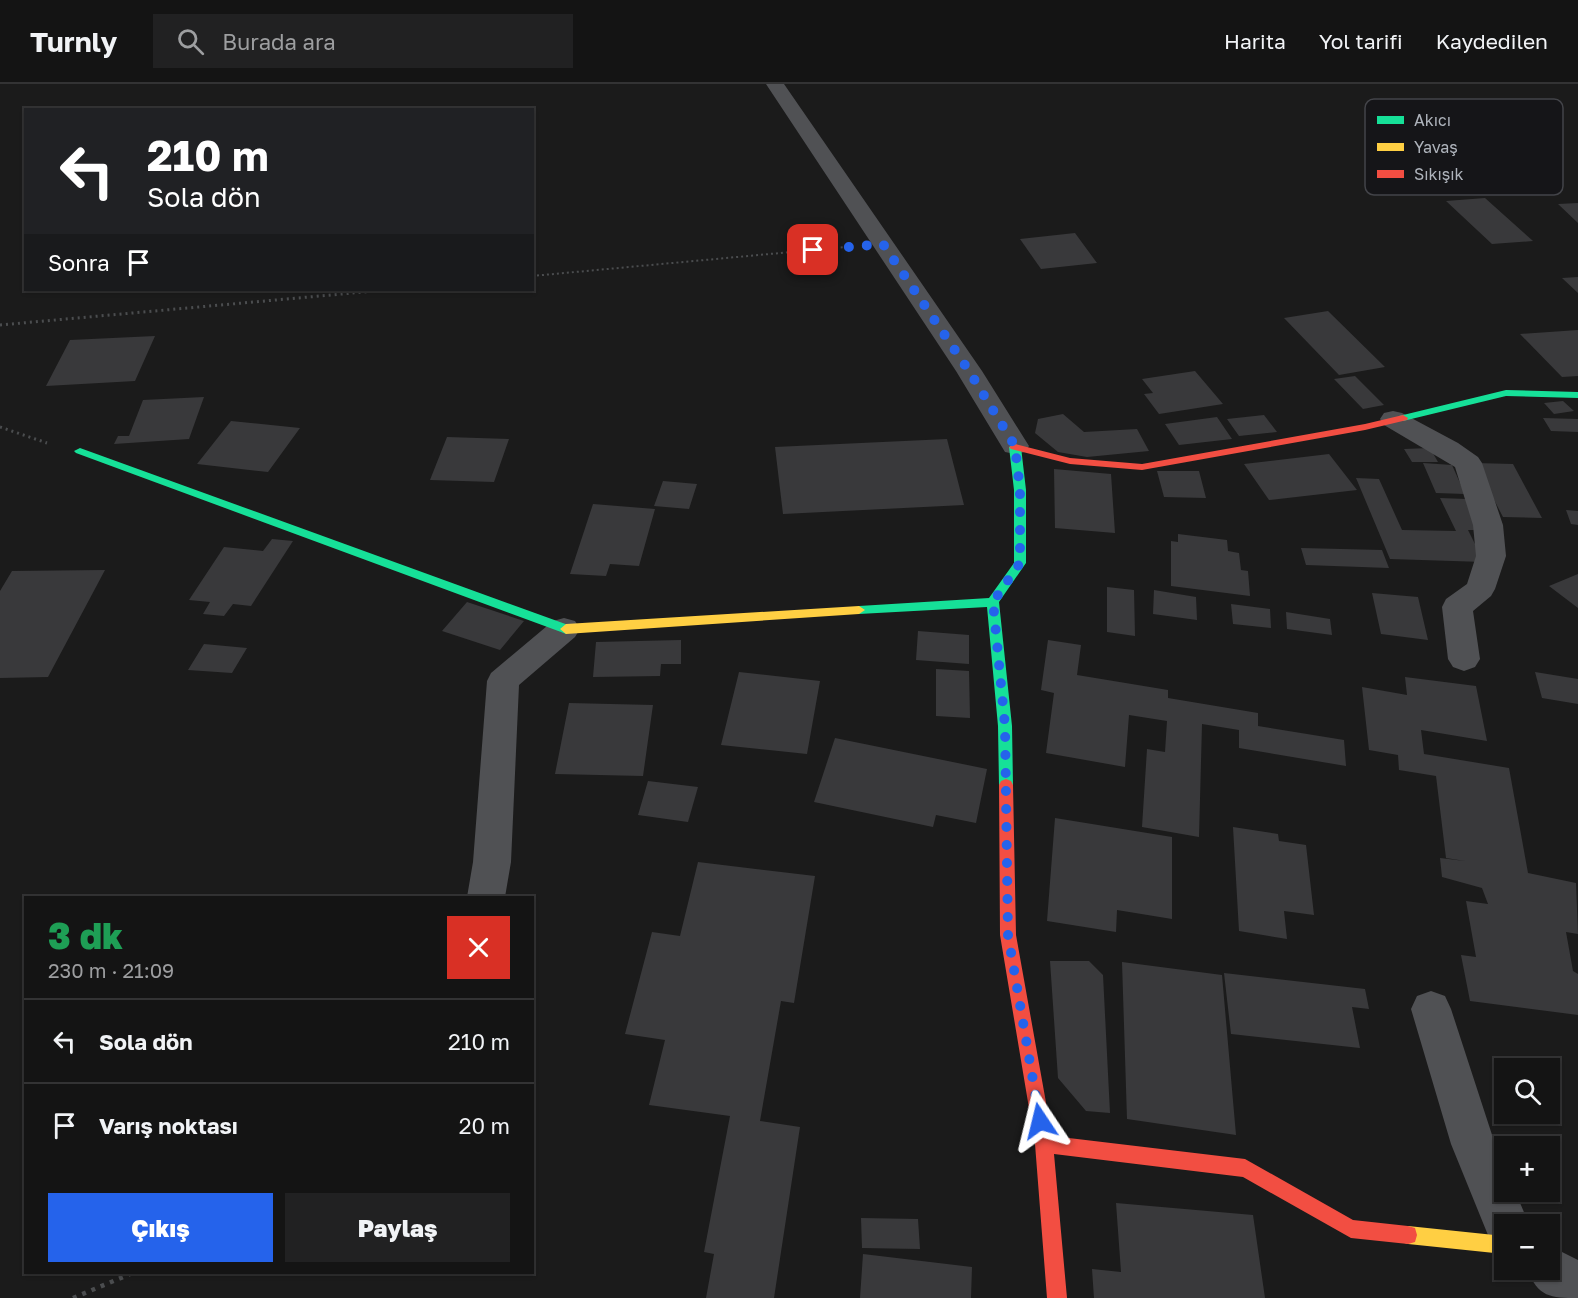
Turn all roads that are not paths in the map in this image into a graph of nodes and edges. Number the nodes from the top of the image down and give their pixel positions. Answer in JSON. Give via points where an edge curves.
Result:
{"nodes":[{"id":1,"x":775,"y":84,"type":"edge"},
{"id":2,"x":1578,"y":395,"type":"edge"},
{"id":3,"x":1393,"y":419,"type":"junction"},
{"id":4,"x":1015,"y":446,"type":"junction"},
{"id":5,"x":80,"y":451,"type":"road end"},
{"id":6,"x":993,"y":602,"type":"junction"},
{"id":7,"x":564,"y":629,"type":"junction"},
{"id":8,"x":1464,"y":659,"type":"dead end"},
{"id":9,"x":486,"y":896,"type":"edge"},
{"id":10,"x":1431,"y":1009,"type":"dead end"},
{"id":11,"x":1044,"y":1144,"type":"junction"},
{"id":12,"x":1502,"y":1214,"type":"edge"},
{"id":13,"x":1494,"y":1244,"type":"edge"},
{"id":14,"x":1560,"y":1276,"type":"edge"},
{"id":15,"x":1578,"y":1288,"type":"edge"},
{"id":16,"x":1057,"y":1298,"type":"edge"}],
"edges":[{"from":1,"to":4,"type":"street","via":[[969,371]]},
{"from":2,"to":3,"type":"street","via":[[1506,393]]},
{"from":3,"to":4,"type":"street","via":[[1142,467],[1070,461]]},
{"from":3,"to":8,"type":"street","via":[[1468,463],[1488,525],[1491,556],[1480,589],[1456,607]]},
{"from":4,"to":6,"type":"street","via":[[1020,490],[1020,563]]},
{"from":5,"to":7,"type":"street"},
{"from":6,"to":7,"type":"street"},
{"from":6,"to":11,"type":"street","via":[[1005,726],[1008,935]]},
{"from":7,"to":9,"type":"street","via":[[503,681],[492,862]]},
{"from":10,"to":12,"type":"street","via":[[1473,1144]]},
{"from":11,"to":13,"type":"street","via":[[1245,1168],[1351,1229]]},
{"from":11,"to":16,"type":"street"},
{"from":14,"to":15,"type":"street"}]}
